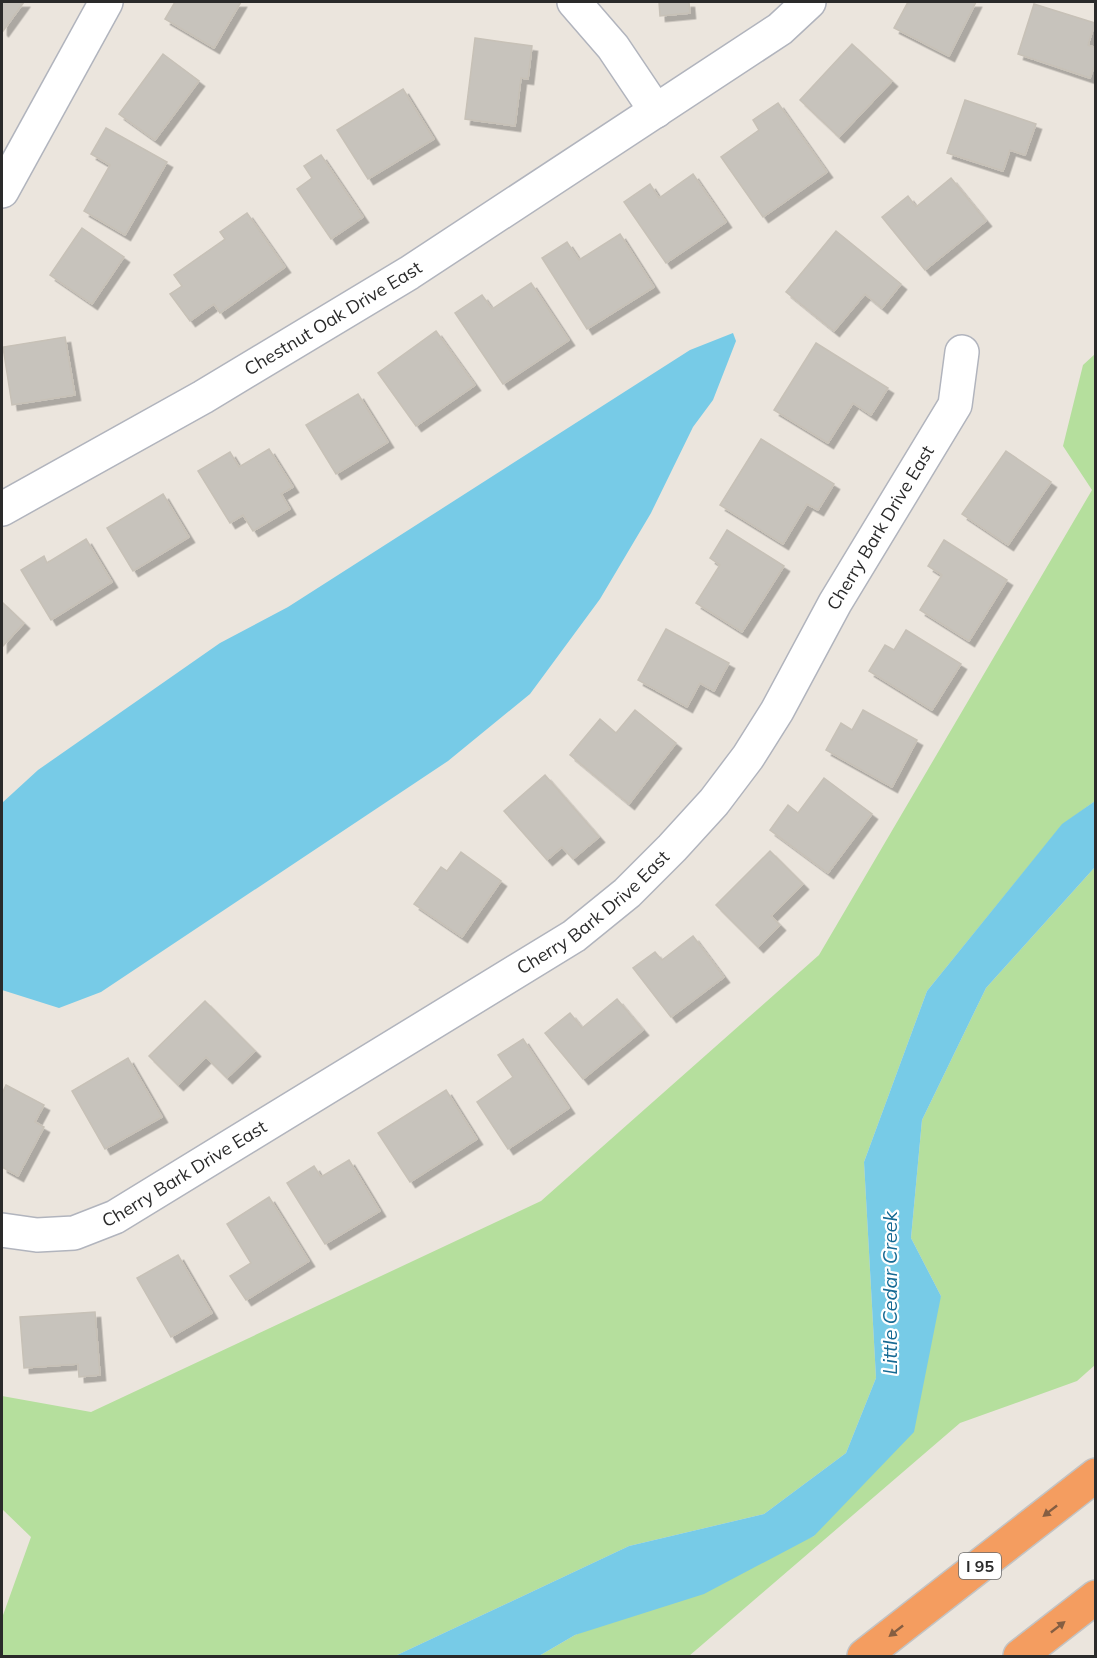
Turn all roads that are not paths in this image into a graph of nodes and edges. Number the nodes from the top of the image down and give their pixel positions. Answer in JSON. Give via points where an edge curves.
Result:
{"nodes":[{"id":1,"x":106,"y":2,"type":"edge"},
{"id":2,"x":574,"y":2,"type":"edge"},
{"id":3,"x":809,"y":2,"type":"edge"},
{"id":4,"x":656,"y":111,"type":"junction"},
{"id":5,"x":2,"y":191,"type":"edge"},
{"id":6,"x":962,"y":352,"type":"dead end"},
{"id":7,"x":2,"y":509,"type":"edge"},
{"id":8,"x":2,"y":1230,"type":"edge"},
{"id":9,"x":1095,"y":1475,"type":"edge"},
{"id":10,"x":1095,"y":1598,"type":"edge"},
{"id":11,"x":864,"y":1656,"type":"edge"},
{"id":12,"x":1020,"y":1656,"type":"edge"}],
"edges":[{"from":1,"to":5,"type":"street"},
{"from":2,"to":4,"type":"street","via":[[613,47]]},
{"from":3,"to":4,"type":"street","name":"Chestnut Oak Drive East","via":[[780,29]]},
{"from":4,"to":7,"type":"street","name":"Chestnut Oak Drive East","via":[[409,273],[203,397]]},
{"from":6,"to":8,"type":"street","name":"Cherry Bark Drive East","via":[[956,405],[835,603],[777,711],[714,802],[627,893],[574,936],[115,1217],[74,1233],[37,1235]]},
{"from":9,"to":11,"type":"highway","number":"I 95","one_way":true},
{"from":12,"to":10,"type":"highway","one_way":true}]}
